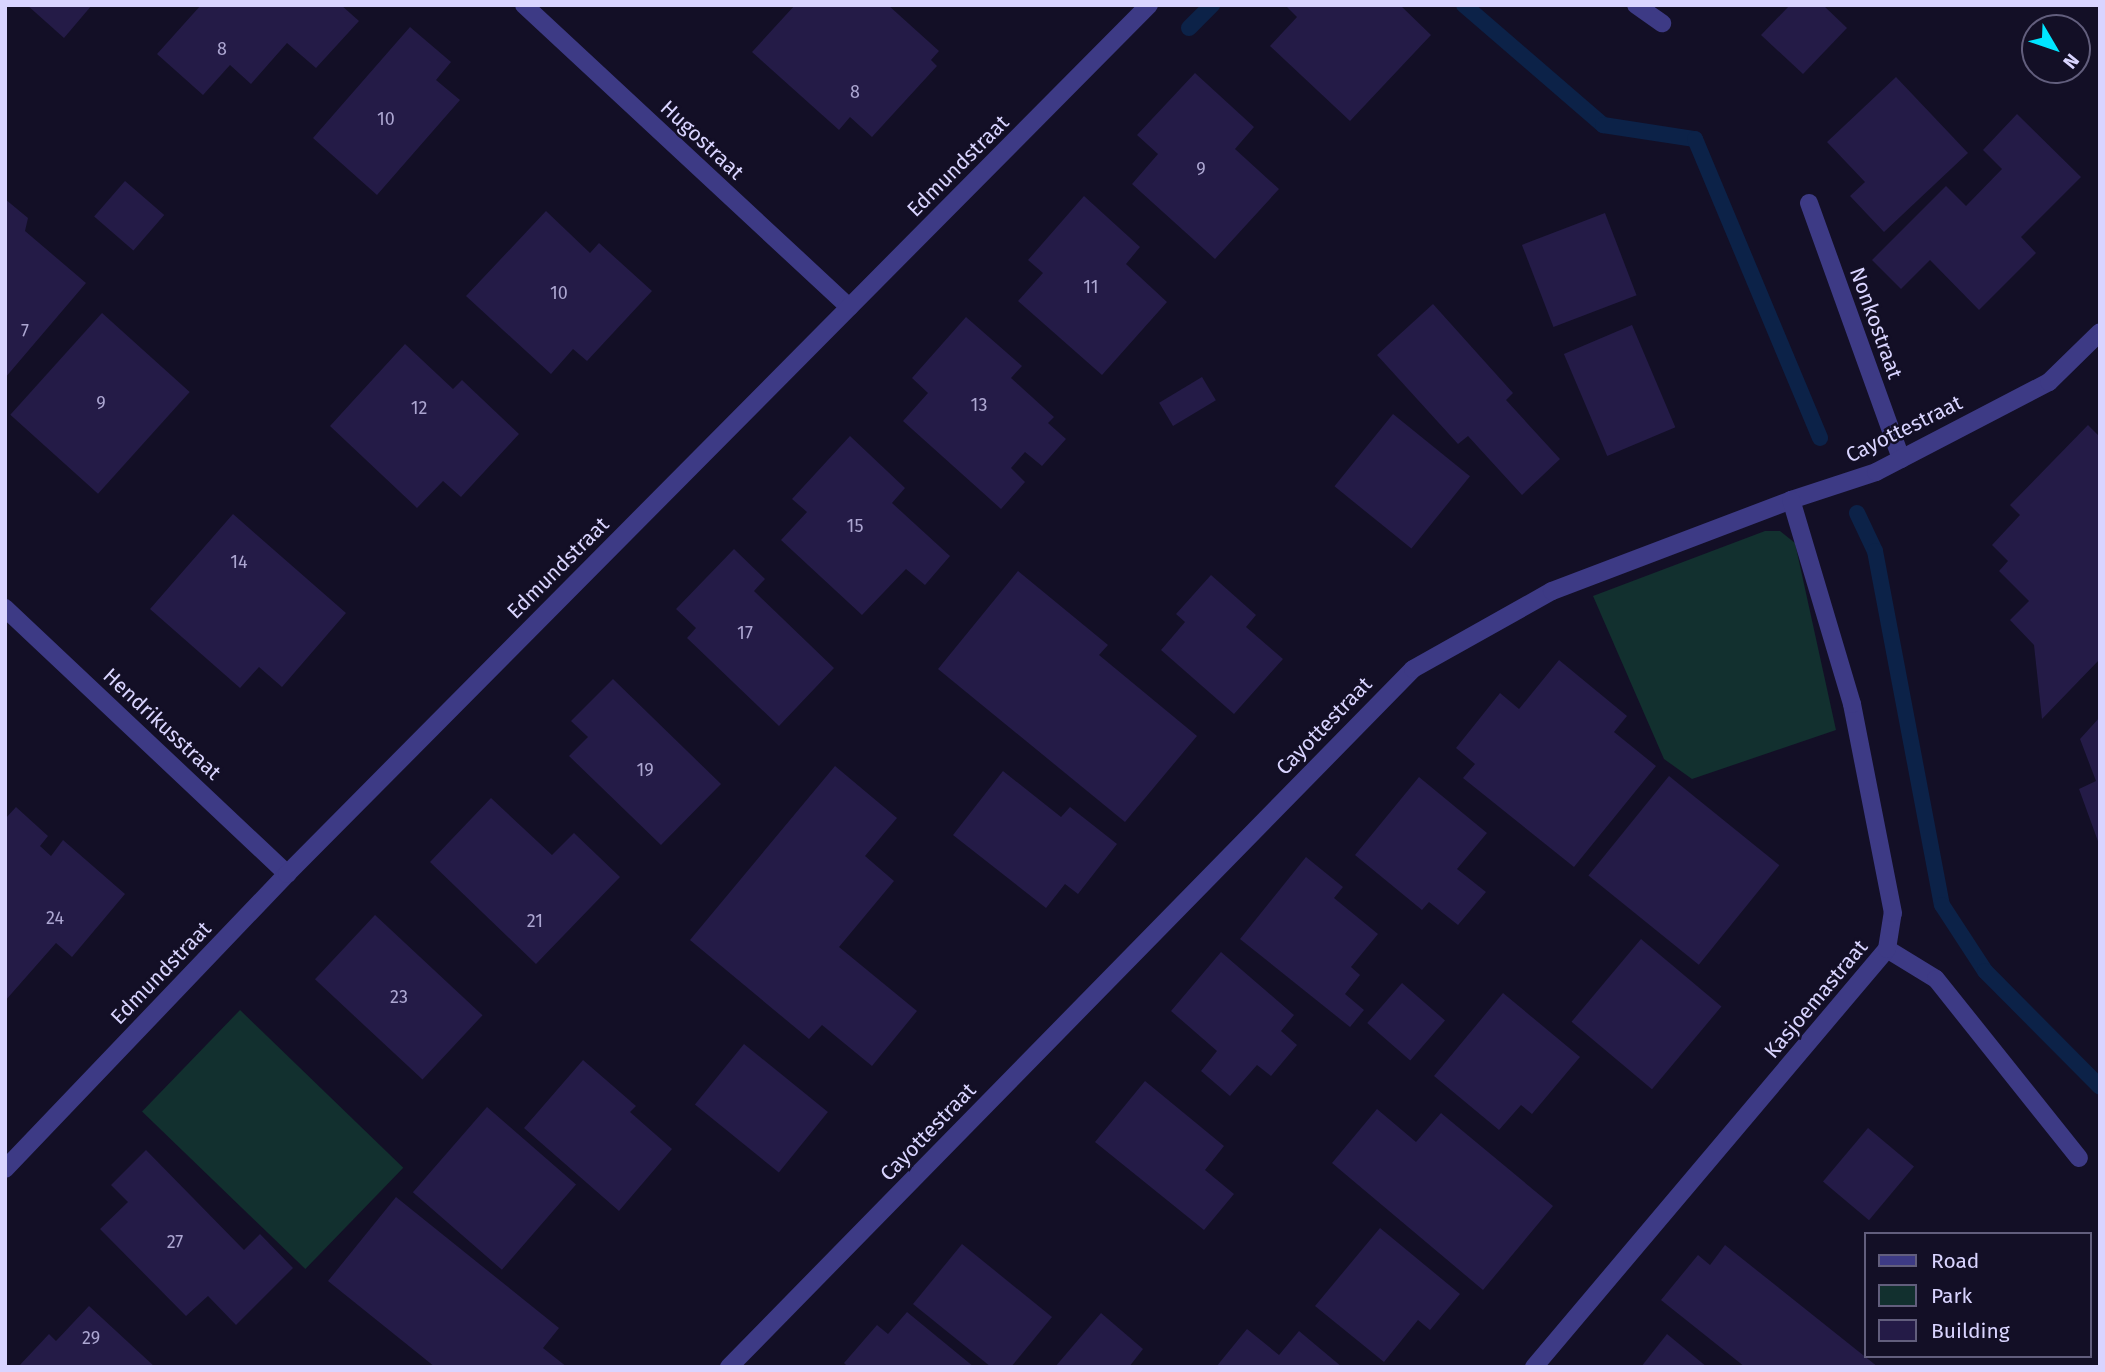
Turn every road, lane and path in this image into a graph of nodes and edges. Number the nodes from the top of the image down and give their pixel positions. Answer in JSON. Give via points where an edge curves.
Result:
{"nodes":[{"id":1,"x":524,"y":5,"type":"edge"},
{"id":2,"x":1149,"y":5,"type":"edge"},
{"id":3,"x":1636,"y":5,"type":"edge"},
{"id":4,"x":1662,"y":23,"type":"dead end"},
{"id":5,"x":1809,"y":202,"type":"dead end"},
{"id":6,"x":849,"y":307,"type":"junction"},
{"id":7,"x":2100,"y":332,"type":"edge"},
{"id":8,"x":1901,"y":459,"type":"junction"},
{"id":9,"x":1791,"y":500,"type":"junction"},
{"id":10,"x":5,"y":608,"type":"edge"},
{"id":11,"x":287,"y":874,"type":"junction"},
{"id":12,"x":1887,"y":949,"type":"junction"},
{"id":13,"x":2080,"y":1158,"type":"dead end"},
{"id":14,"x":5,"y":1169,"type":"edge"},
{"id":15,"x":729,"y":1367,"type":"edge"},
{"id":16,"x":1534,"y":1367,"type":"edge"}],
"edges":[{"from":1,"to":6,"type":"street","name":"Hugostraat"},
{"from":2,"to":6,"type":"street","name":"Edmundstraat"},
{"from":3,"to":4,"type":"street"},
{"from":5,"to":8,"type":"street","name":"Nonkostraat"},
{"from":6,"to":11,"type":"street","name":"Edmundstraat"},
{"from":7,"to":8,"type":"street","name":"Cayottestraat","via":[[2049,382]]},
{"from":8,"to":9,"type":"street","name":"Cayottestraat"},
{"from":9,"to":12,"type":"street","name":"Kasjoemastraat","via":[[1852,704],[1893,913]]},
{"from":9,"to":15,"type":"street","name":"Cayottestraat","via":[[1552,591],[1413,668]]},
{"from":10,"to":11,"type":"street","name":"Hendrikusstraat"},
{"from":11,"to":14,"type":"street","name":"Edmundstraat"},
{"from":12,"to":13,"type":"street","via":[[1936,979]]},
{"from":12,"to":16,"type":"street","name":"Kasjoemastraat"}]}
